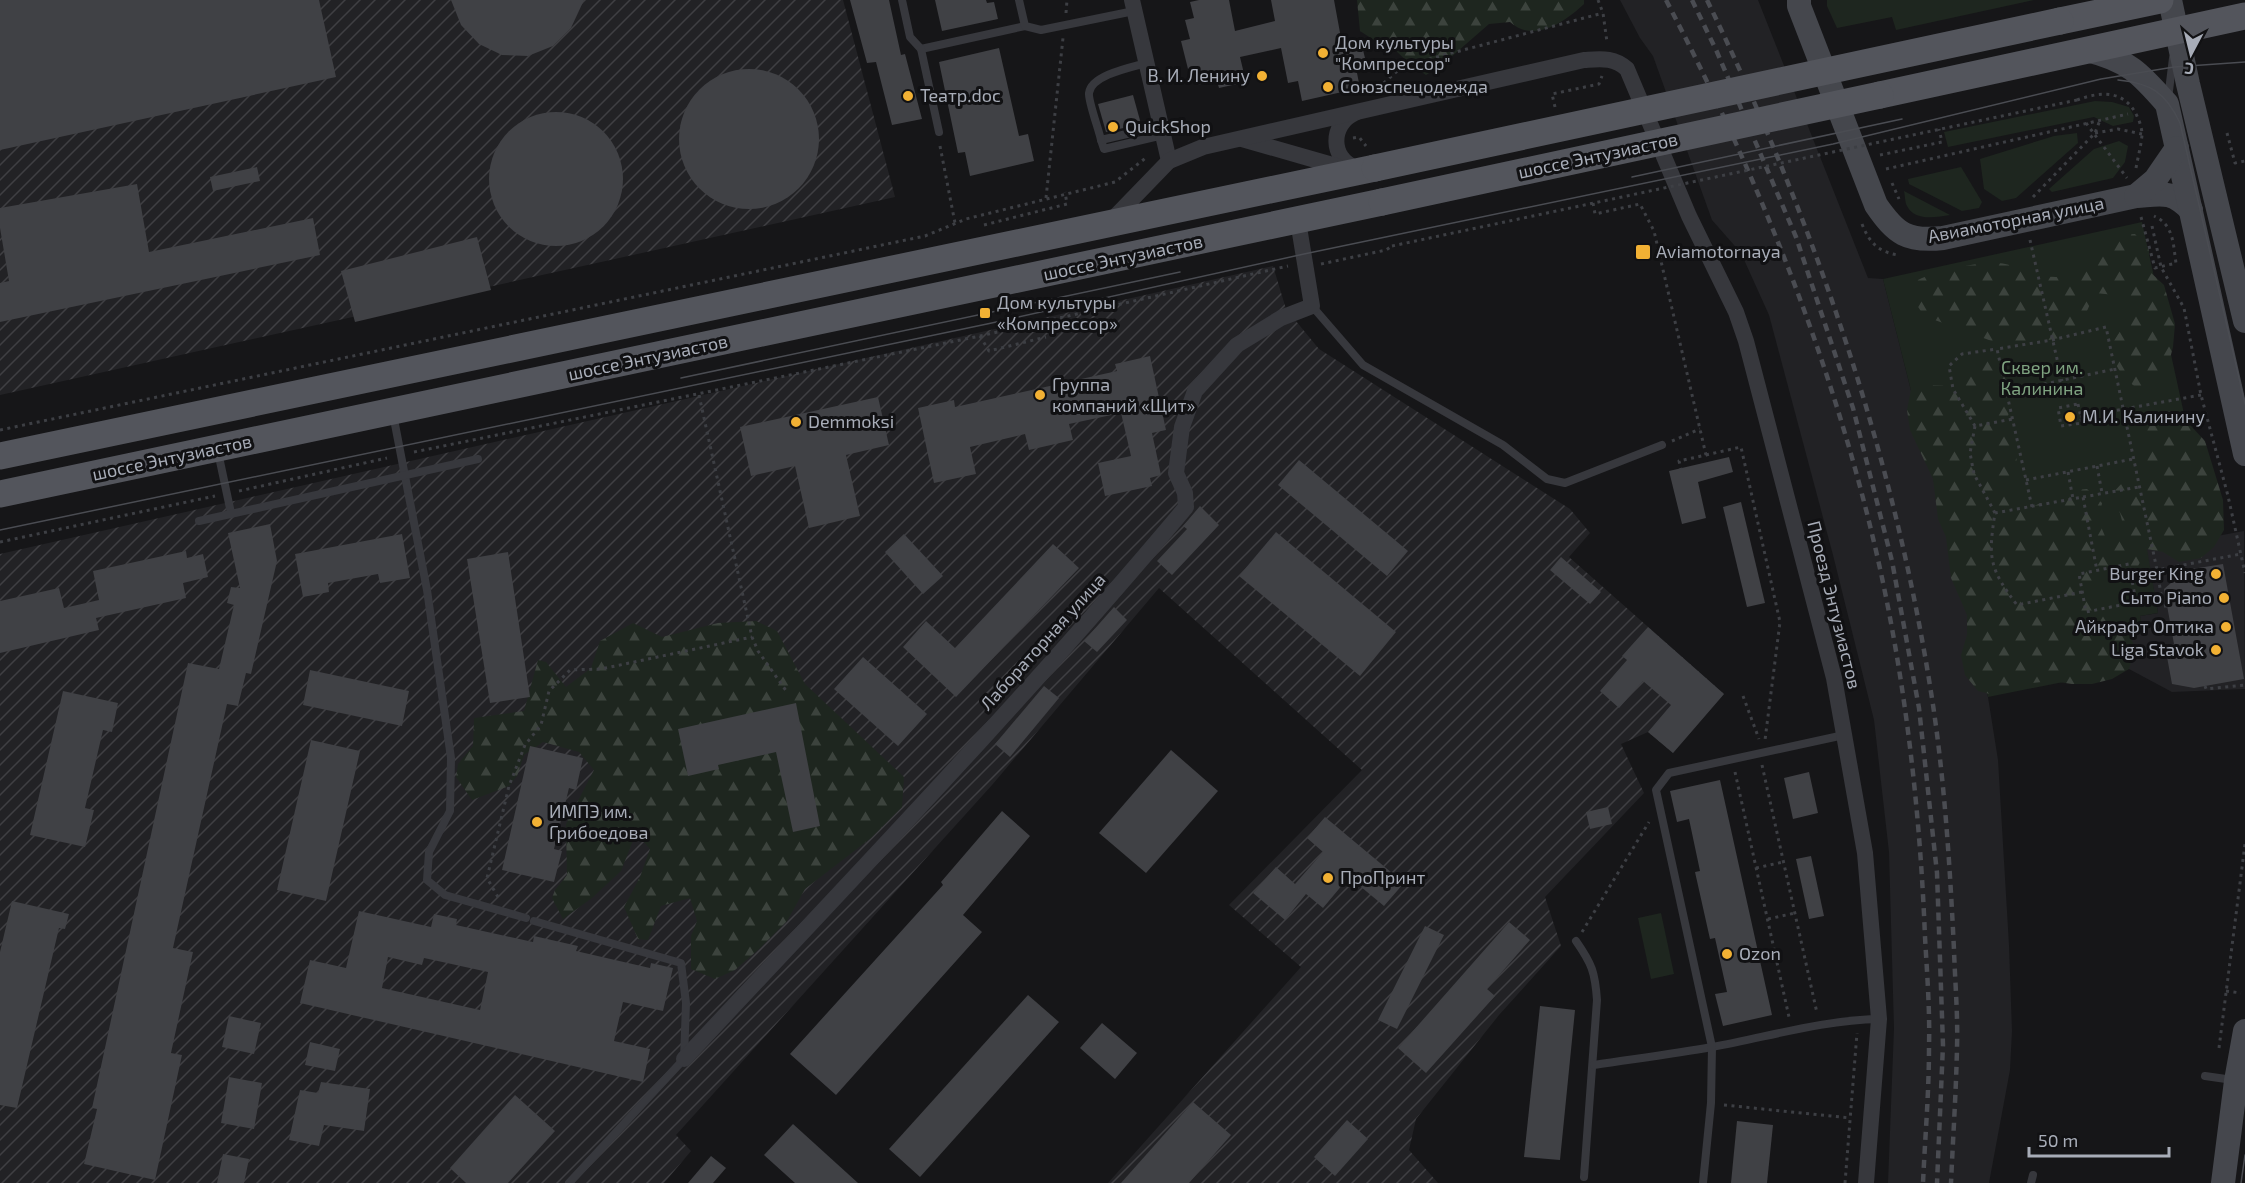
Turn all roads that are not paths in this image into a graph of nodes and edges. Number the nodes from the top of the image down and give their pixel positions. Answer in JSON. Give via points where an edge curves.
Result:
{"nodes":[{"id":1,"x":902,"y":0,"type":"edge"},
{"id":2,"x":1019,"y":0,"type":"edge"},
{"id":3,"x":1799,"y":0,"type":"edge"},
{"id":4,"x":2100,"y":0,"type":"edge"},
{"id":5,"x":2160,"y":0,"type":"edge"},
{"id":6,"x":2170,"y":0,"type":"edge"},
{"id":7,"x":1133,"y":5,"type":"edge"},
{"id":8,"x":2245,"y":16,"type":"edge"},
{"id":9,"x":2068,"y":20,"type":"junction"},
{"id":10,"x":1025,"y":26,"type":"junction"},
{"id":11,"x":2177,"y":31,"type":"junction"},
{"id":12,"x":921,"y":49,"type":"junction"},
{"id":13,"x":2077,"y":52,"type":"junction"},
{"id":14,"x":1146,"y":63,"type":"junction"},
{"id":15,"x":2167,"y":104,"type":"junction"},
{"id":16,"x":1359,"y":112,"type":"junction"},
{"id":17,"x":939,"y":132,"type":"road end"},
{"id":18,"x":1163,"y":134,"type":"junction"},
{"id":19,"x":1241,"y":138,"type":"junction"},
{"id":20,"x":2177,"y":148,"type":"junction"},
{"id":21,"x":1169,"y":161,"type":"junction"},
{"id":22,"x":1368,"y":164,"type":"junction"},
{"id":23,"x":2133,"y":181,"type":"junction"},
{"id":24,"x":2191,"y":210,"type":"junction"},
{"id":25,"x":1298,"y":221,"type":"junction"},
{"id":26,"x":1109,"y":223,"type":"junction"},
{"id":27,"x":1312,"y":306,"type":"junction"},
{"id":28,"x":2245,"y":321,"type":"edge"},
{"id":29,"x":393,"y":412,"type":"junction"},
{"id":30,"x":1662,"y":445,"type":"road end"},
{"id":31,"x":217,"y":448,"type":"junction"},
{"id":32,"x":2245,"y":454,"type":"edge"},
{"id":33,"x":0,"y":456,"type":"edge"},
{"id":34,"x":478,"y":459,"type":"dead end"},
{"id":35,"x":406,"y":473,"type":"junction"},
{"id":36,"x":0,"y":494,"type":"edge"},
{"id":37,"x":231,"y":513,"type":"junction"},
{"id":38,"x":199,"y":521,"type":"dead end"},
{"id":39,"x":1844,"y":735,"type":"junction"},
{"id":40,"x":1576,"y":941,"type":"road end"},
{"id":41,"x":1879,"y":1019,"type":"junction"},
{"id":42,"x":2245,"y":1031,"type":"edge"},
{"id":43,"x":1712,"y":1047,"type":"junction"},
{"id":44,"x":684,"y":1059,"type":"junction"},
{"id":45,"x":1594,"y":1065,"type":"junction"},
{"id":46,"x":2205,"y":1076,"type":"dead end"},
{"id":47,"x":2225,"y":1079,"type":"junction"},
{"id":48,"x":1584,"y":1178,"type":"dead end"},
{"id":49,"x":569,"y":1183,"type":"edge"},
{"id":50,"x":1703,"y":1183,"type":"edge"},
{"id":51,"x":1866,"y":1183,"type":"edge"},
{"id":52,"x":2223,"y":1183,"type":"edge"}],
"edges":[{"from":1,"to":12,"type":"lane","via":[[910,37]]},
{"from":2,"to":10,"type":"lane"},
{"from":3,"to":23,"type":"main road","name":"Авиамоторная улица","via":[[1876,206],[1898,232],[1921,240],[1943,238]]},
{"from":4,"to":9,"type":"main road"},
{"from":5,"to":9,"type":"main road","name":"шоссе Энтузиастов"},
{"from":6,"to":11,"type":"main road"},
{"from":7,"to":10,"type":"lane","via":[[1041,30]]},
{"from":7,"to":14,"type":"street"},
{"from":8,"to":11,"type":"main road","name":"шоссе Энтузиастов"},
{"from":9,"to":22,"type":"main road","name":"шоссе Энтузиастов","bridge":true},
{"from":10,"to":12,"type":"lane"},
{"from":11,"to":13,"type":"main road","name":"шоссе Энтузиастов"},
{"from":11,"to":15,"type":"lane"},
{"from":11,"to":28,"type":"main road"},
{"from":12,"to":17,"type":"lane"},
{"from":13,"to":15,"type":"main road","via":[[2113,56],[2132,68]]},
{"from":13,"to":25,"type":"main road","name":"шоссе Энтузиастов","bridge":true},
{"from":14,"to":18,"type":"street"},
{"from":14,"to":18,"type":"lane","via":[[1094,82],[1089,93],[1101,140]]},
{"from":15,"to":20,"type":"main road"},
{"from":16,"to":19,"type":"street"},
{"from":16,"to":22,"type":"street","via":[[1342,122],[1336,141],[1338,152],[1351,166],[1361,170]]},
{"from":16,"to":39,"type":"street","name":"Проезд Энтузиастов","via":[[1584,60],[1608,59],[1627,69],[1746,341],[1834,678]]},
{"from":18,"to":21,"type":"street"},
{"from":19,"to":21,"type":"street"},
{"from":19,"to":22,"type":"street"},
{"from":20,"to":23,"type":"main road","via":[[2155,180]]},
{"from":20,"to":24,"type":"main road"},
{"from":21,"to":26,"type":"street"},
{"from":22,"to":26,"type":"main road","name":"шоссе Энтузиастов"},
{"from":23,"to":24,"type":"main road","name":"Авиамоторная улица","via":[[2178,197]]},
{"from":24,"to":32,"type":"main road"},
{"from":25,"to":27,"type":"street"},
{"from":25,"to":29,"type":"main road","name":"шоссе Энтузиастов"},
{"from":26,"to":33,"type":"main road","name":"шоссе Энтузиастов"},
{"from":27,"to":30,"type":"lane","via":[[1363,365],[1503,446],[1547,479],[1565,483]]},
{"from":27,"to":44,"type":"street","name":"Лабораторная улица","via":[[1281,318],[1237,345],[1195,391],[1182,427],[1176,473],[1186,507],[993,729]]},
{"from":29,"to":31,"type":"main road","name":"шоссе Энтузиастов"},
{"from":29,"to":35,"type":"lane"},
{"from":31,"to":36,"type":"main road","name":"шоссе Энтузиастов"},
{"from":31,"to":37,"type":"lane"},
{"from":34,"to":35,"type":"lane"},
{"from":35,"to":37,"type":"lane"},
{"from":35,"to":44,"type":"lane","via":[[452,758],[450,811],[429,852],[427,880],[445,895],[681,963],[686,1003]]},
{"from":37,"to":38,"type":"lane"},
{"from":39,"to":41,"type":"street","name":"Проезд Энтузиастов","via":[[1865,853]]},
{"from":39,"to":43,"type":"lane","via":[[1669,773],[1656,790]]},
{"from":40,"to":45,"type":"lane","via":[[1596,980]]},
{"from":41,"to":43,"type":"lane","via":[[1820,1025]]},
{"from":41,"to":51,"type":"street"},
{"from":42,"to":47,"type":"main road"},
{"from":43,"to":45,"type":"lane"},
{"from":43,"to":50,"type":"lane"},
{"from":44,"to":49,"type":"lane"},
{"from":45,"to":48,"type":"lane"},
{"from":46,"to":47,"type":"lane"},
{"from":47,"to":52,"type":"main road"}]}
